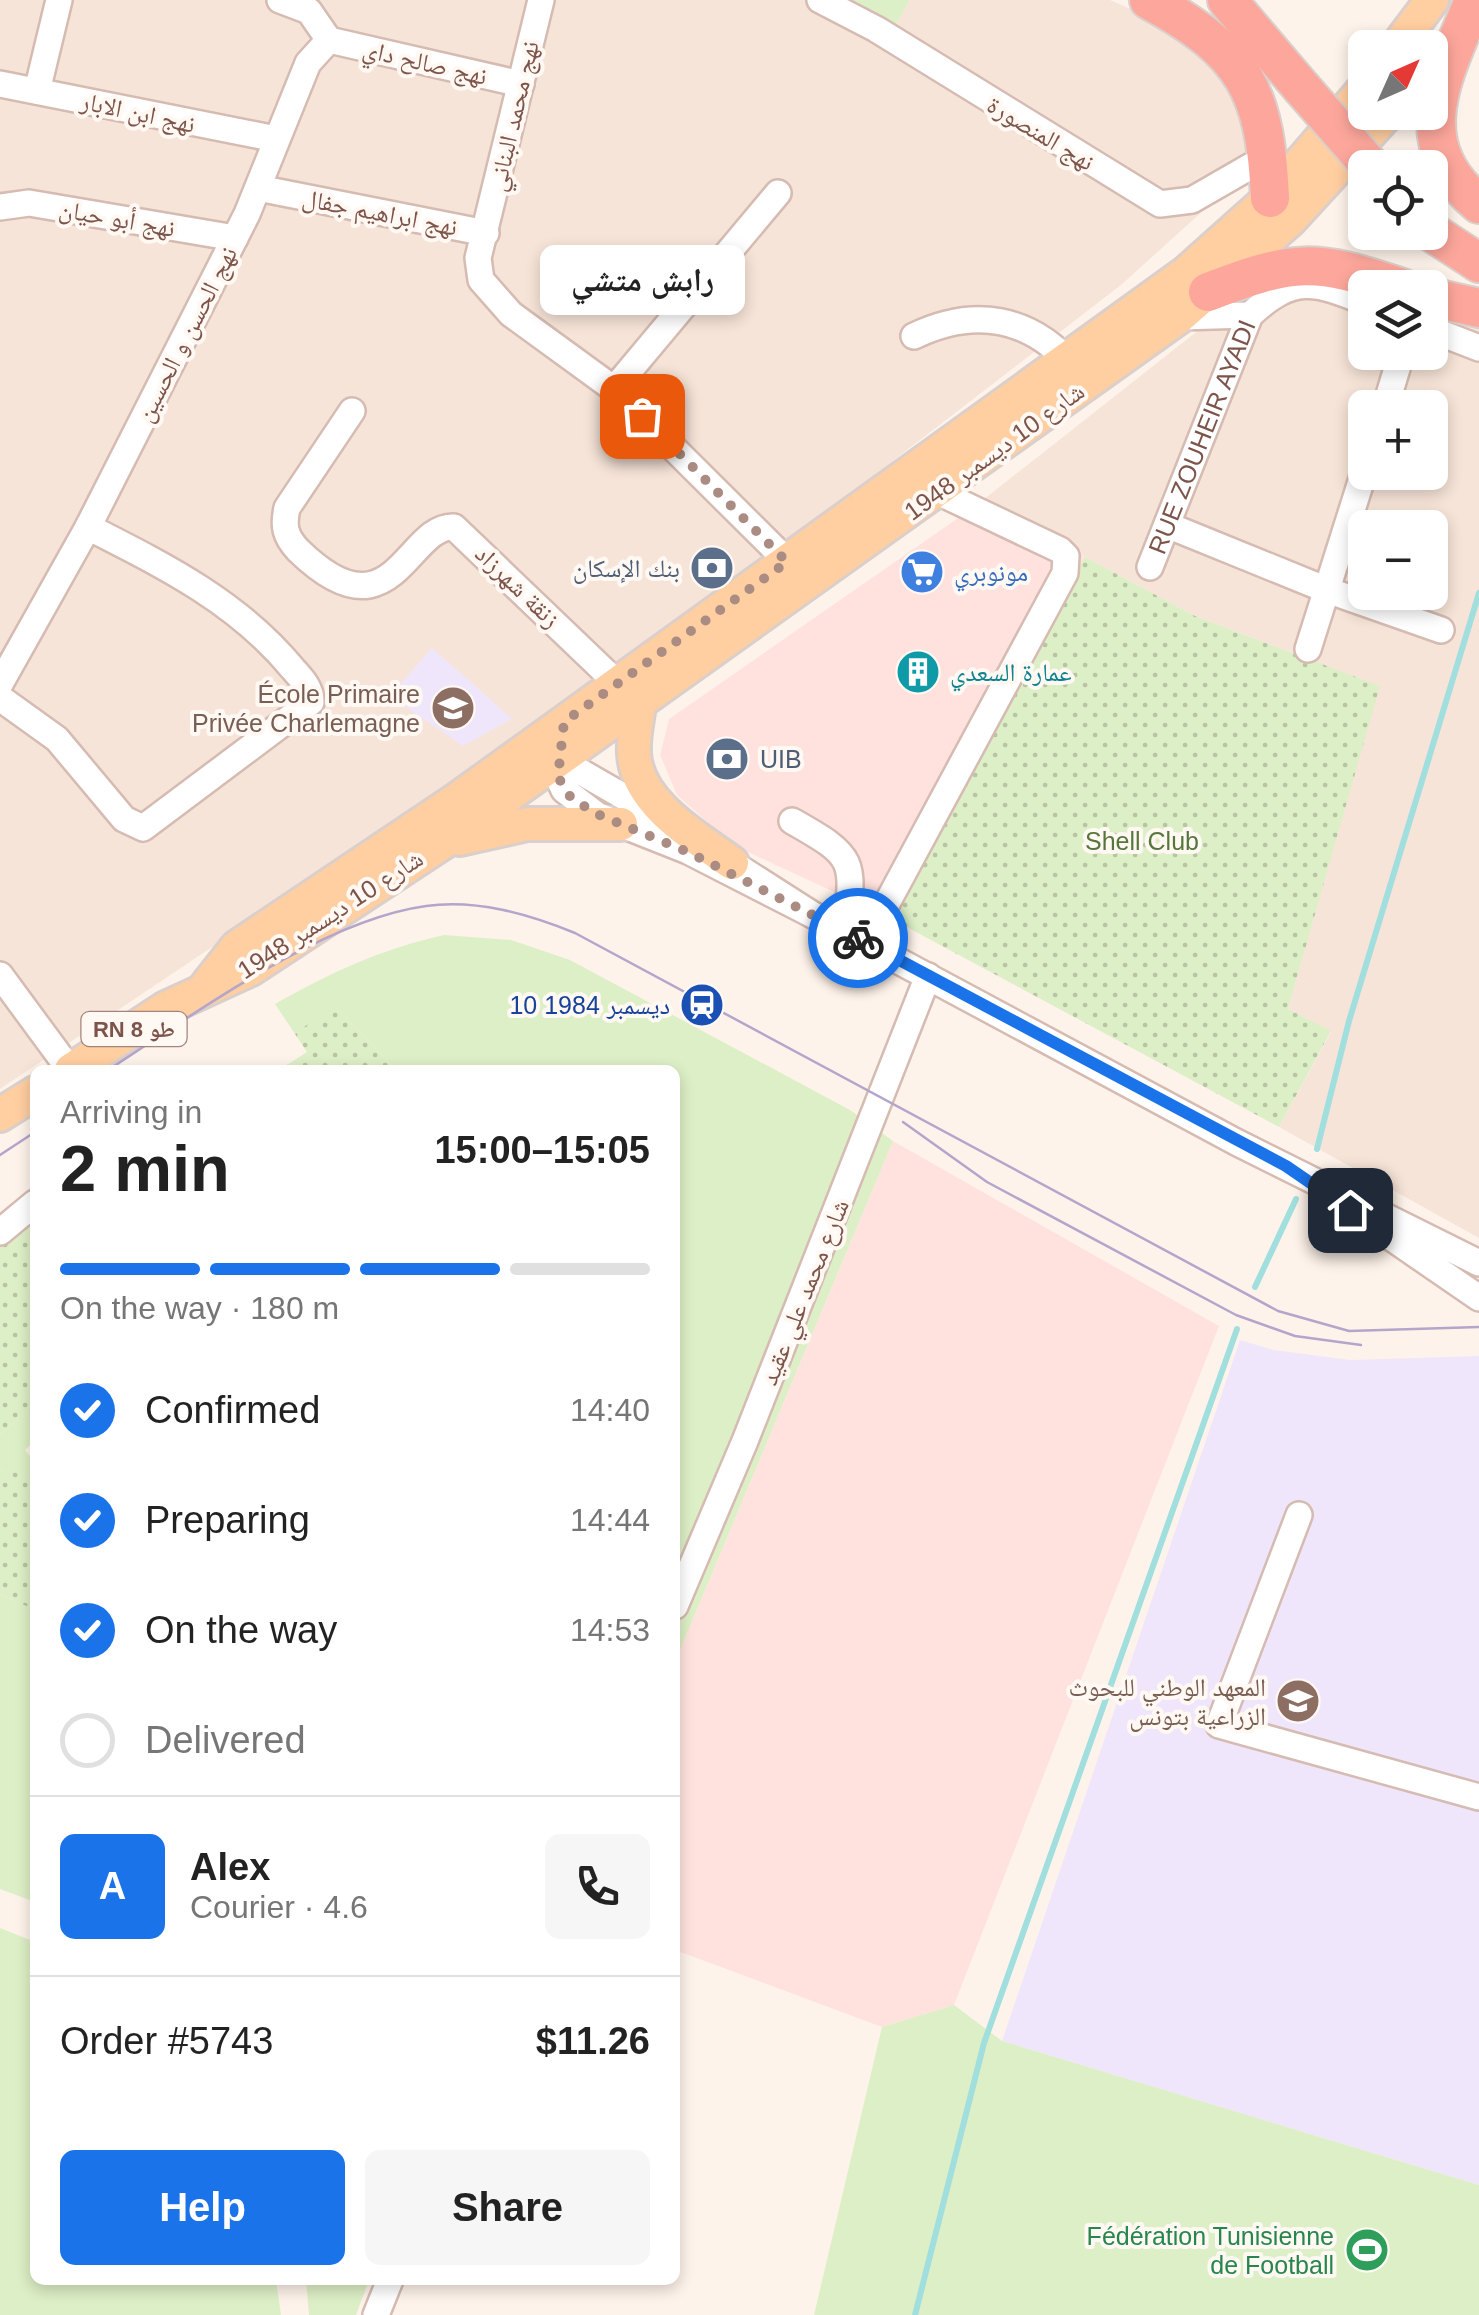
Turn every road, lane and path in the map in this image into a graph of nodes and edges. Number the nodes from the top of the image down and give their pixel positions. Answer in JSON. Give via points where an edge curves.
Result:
{"nodes":[{"id":1,"x":59,"y":0,"type":"edge"},
{"id":2,"x":280,"y":0,"type":"edge"},
{"id":3,"x":541,"y":0,"type":"edge"},
{"id":4,"x":820,"y":0,"type":"edge"},
{"id":5,"x":1149,"y":0,"type":"edge"},
{"id":6,"x":1227,"y":0,"type":"edge"},
{"id":7,"x":1432,"y":0,"type":"edge"},
{"id":8,"x":1472,"y":0,"type":"edge"},
{"id":9,"x":1410,"y":30,"type":"edge"},
{"id":10,"x":1448,"y":33,"type":"edge"},
{"id":11,"x":328,"y":40,"type":"junction"},
{"id":12,"x":0,"y":84,"type":"edge"},
{"id":13,"x":521,"y":84,"type":"junction"},
{"id":14,"x":37,"y":91,"type":"junction"},
{"id":15,"x":1348,"y":105,"type":"edge"},
{"id":16,"x":1372,"y":130,"type":"edge"},
{"id":17,"x":276,"y":139,"type":"junction"},
{"id":18,"x":1356,"y":150,"type":"edge"},
{"id":19,"x":1270,"y":184,"type":"junction"},
{"id":20,"x":258,"y":188,"type":"junction"},
{"id":21,"x":778,"y":193,"type":"dead end"},
{"id":22,"x":1479,"y":204,"type":"edge"},
{"id":23,"x":0,"y":207,"type":"edge"},
{"id":24,"x":486,"y":233,"type":"junction"},
{"id":25,"x":235,"y":238,"type":"junction"},
{"id":26,"x":1448,"y":243,"type":"edge"},
{"id":27,"x":1479,"y":263,"type":"edge"},
{"id":28,"x":1348,"y":270,"type":"edge"},
{"id":29,"x":1208,"y":292,"type":"junction"},
{"id":30,"x":1348,"y":295,"type":"edge"},
{"id":31,"x":1448,"y":301,"type":"edge"},
{"id":32,"x":1479,"y":308,"type":"edge"},
{"id":33,"x":1250,"y":316,"type":"junction"},
{"id":34,"x":1179,"y":318,"type":"junction"},
{"id":35,"x":914,"y":336,"type":"dead end"},
{"id":36,"x":1448,"y":336,"type":"edge"},
{"id":37,"x":1479,"y":348,"type":"edge"},
{"id":38,"x":1077,"y":372,"type":"junction"},
{"id":39,"x":614,"y":389,"type":"junction"},
{"id":40,"x":352,"y":412,"type":"dead end"},
{"id":41,"x":1358,"y":490,"type":"edge"},
{"id":42,"x":938,"y":492,"type":"junction"},
{"id":43,"x":1167,"y":525,"type":"junction"},
{"id":44,"x":88,"y":526,"type":"junction"},
{"id":45,"x":1150,"y":567,"type":"dead end"},
{"id":46,"x":798,"y":572,"type":"junction"},
{"id":47,"x":1327,"y":590,"type":"junction"},
{"id":48,"x":1442,"y":630,"type":"dead end"},
{"id":49,"x":1308,"y":649,"type":"dead end"},
{"id":50,"x":0,"y":684,"type":"edge"},
{"id":51,"x":628,"y":694,"type":"junction"},
{"id":52,"x":0,"y":698,"type":"edge"},
{"id":53,"x":546,"y":752,"type":"junction"},
{"id":54,"x":792,"y":821,"type":"dead end"},
{"id":55,"x":621,"y":824,"type":"junction"},
{"id":56,"x":440,"y":844,"type":"junction"},
{"id":57,"x":732,"y":864,"type":"junction"},
{"id":58,"x":813,"y":915,"type":"junction"},
{"id":59,"x":855,"y":937,"type":"junction"},
{"id":60,"x":0,"y":975,"type":"edge"},
{"id":61,"x":928,"y":976,"type":"junction"},
{"id":62,"x":200,"y":993,"type":"junction"},
{"id":63,"x":66,"y":1065,"type":"edge"},
{"id":64,"x":78,"y":1065,"type":"edge"},
{"id":65,"x":30,"y":1096,"type":"edge"},
{"id":66,"x":0,"y":1115,"type":"edge"},
{"id":67,"x":1286,"y":1166,"type":"junction"},
{"id":68,"x":30,"y":1207,"type":"edge"},
{"id":69,"x":0,"y":1232,"type":"edge"},
{"id":70,"x":1479,"y":1263,"type":"edge"},
{"id":71,"x":1479,"y":1298,"type":"edge"},
{"id":72,"x":1298,"y":1516,"type":"dead end"},
{"id":73,"x":680,"y":1594,"type":"edge"},
{"id":74,"x":1479,"y":1796,"type":"edge"},
{"id":75,"x":388,"y":2285,"type":"edge"},
{"id":76,"x":376,"y":2315,"type":"edge"}],
"edges":[{"from":1,"to":14,"type":"street"},
{"from":2,"to":11,"type":"street","via":[[310,11]]},
{"from":3,"to":13,"type":"street","name":"نهج محمد البناني"},
{"from":4,"to":19,"type":"street","name":"نهج المنصورة","via":[[1160,204],[1192,200],[1250,166]]},
{"from":5,"to":19,"type":"highway","via":[[1223,49],[1255,94],[1266,128]]},
{"from":6,"to":18,"type":"highway","bridge":true},
{"from":7,"to":9,"type":"main road"},
{"from":8,"to":10,"type":"main road"},
{"from":8,"to":22,"type":"highway","via":[[1436,96],[1436,132],[1443,162]]},
{"from":11,"to":13,"type":"street","name":"نهج صالح داي"},
{"from":11,"to":17,"type":"street","name":"نهج الحسن و الحسين","via":[[308,62]]},
{"from":12,"to":14,"type":"street","name":"نهج ابن الابار"},
{"from":13,"to":24,"type":"street","name":"نهج محمد البناني"},
{"from":14,"to":17,"type":"street","name":"نهج ابن الابار"},
{"from":15,"to":19,"type":"main road","name":"شارع 10 ديسمبر 1948"},
{"from":16,"to":29,"type":"main road","name":"شارع 10 ديسمبر 1948","via":[[1290,220]]},
{"from":17,"to":20,"type":"street","name":"نهج الحسن و الحسين"},
{"from":19,"to":38,"type":"main road","name":"شارع 10 ديسمبر 1948","via":[[1186,273]]},
{"from":20,"to":24,"type":"street","name":"نهج ابراهيم جفال"},
{"from":20,"to":25,"type":"street","name":"نهج الحسن و الحسين"},
{"from":21,"to":39,"type":"street"},
{"from":23,"to":25,"type":"street","name":"نهج أبو حيان","via":[[29,202]]},
{"from":24,"to":39,"type":"street","name":"نهج ابراهيم جفال","via":[[478,258],[481,280],[511,314]]},
{"from":25,"to":44,"type":"street","name":"نهج الحسن و الحسين"},
{"from":26,"to":27,"type":"highway"},
{"from":28,"to":29,"type":"highway","via":[[1281,266]]},
{"from":29,"to":34,"type":"main road","name":"شارع 10 ديسمبر 1948"},
{"from":30,"to":33,"type":"street","name":"RUE ZOUHEIR AYADI","via":[[1324,285],[1295,285]]},
{"from":31,"to":32,"type":"highway"},
{"from":33,"to":34,"type":"street"},
{"from":33,"to":43,"type":"street","name":"RUE ZOUHEIR AYADI"},
{"from":34,"to":38,"type":"main road","name":"شارع 10 ديسمبر 1948"},
{"from":35,"to":38,"type":"street","via":[[944,321],[997,320],[1023,329]]},
{"from":36,"to":37,"type":"street"},
{"from":38,"to":42,"type":"main road","name":"شارع 10 ديسمبر 1948"},
{"from":38,"to":46,"type":"main road","name":"شارع 10 ديسمبر 1948"},
{"from":39,"to":46,"type":"street","name":"نهج ابراهيم جفال"},
{"from":40,"to":51,"type":"street","name":"زنقة شهرزاد","via":[[287,508],[283,526],[290,542],[320,571],[357,586],[384,580],[439,530],[454,527]]},
{"from":41,"to":47,"type":"street"},
{"from":42,"to":46,"type":"main road","name":"شارع 10 ديسمبر 1948"},
{"from":42,"to":59,"type":"street","via":[[1060,550],[1065,573]]},
{"from":43,"to":45,"type":"street","name":"RUE ZOUHEIR AYADI"},
{"from":43,"to":47,"type":"street"},
{"from":44,"to":50,"type":"street","name":"نهج الحسن و الحسين"},
{"from":44,"to":52,"type":"street","via":[[234,610],[275,646],[310,690],[311,702],[143,828],[124,819],[57,739]]},
{"from":46,"to":51,"type":"main road","name":"شارع 10 ديسمبر 1948"},
{"from":47,"to":48,"type":"street"},
{"from":47,"to":49,"type":"street"},
{"from":51,"to":53,"type":"main road","name":"شارع 10 ديسمبر 1948"},
{"from":51,"to":53,"type":"main road","name":"شارع 10 ديسمبر 1948","via":[[564,722]]},
{"from":51,"to":57,"type":"main road","via":[[637,771],[651,796]]},
{"from":53,"to":55,"type":"street","via":[[571,798]]},
{"from":53,"to":56,"type":"main road","name":"شارع 10 ديسمبر 1948"},
{"from":53,"to":57,"type":"street"},
{"from":53,"to":62,"type":"main road","name":"شارع 10 ديسمبر 1948","via":[[238,947]]},
{"from":54,"to":59,"type":"street","via":[[847,859]]},
{"from":55,"to":56,"type":"main road","via":[[527,824]]},
{"from":55,"to":58,"type":"street"},
{"from":56,"to":62,"type":"main road","name":"شارع 10 ديسمبر 1948","via":[[250,969]]},
{"from":57,"to":58,"type":"street"},
{"from":58,"to":59,"type":"street"},
{"from":59,"to":61,"type":"street"},
{"from":60,"to":63,"type":"street"},
{"from":61,"to":67,"type":"street"},
{"from":61,"to":73,"type":"street","name":"شارع محمد علي عقيد"},
{"from":62,"to":64,"type":"main road","number":"RN 8 طو"},
{"from":65,"to":66,"type":"main road"},
{"from":67,"to":70,"type":"street"},
{"from":67,"to":71,"type":"street"},
{"from":68,"to":69,"type":"street"},
{"from":72,"to":74,"type":"street","via":[[1219,1725]]},
{"from":75,"to":76,"type":"street"}]}
